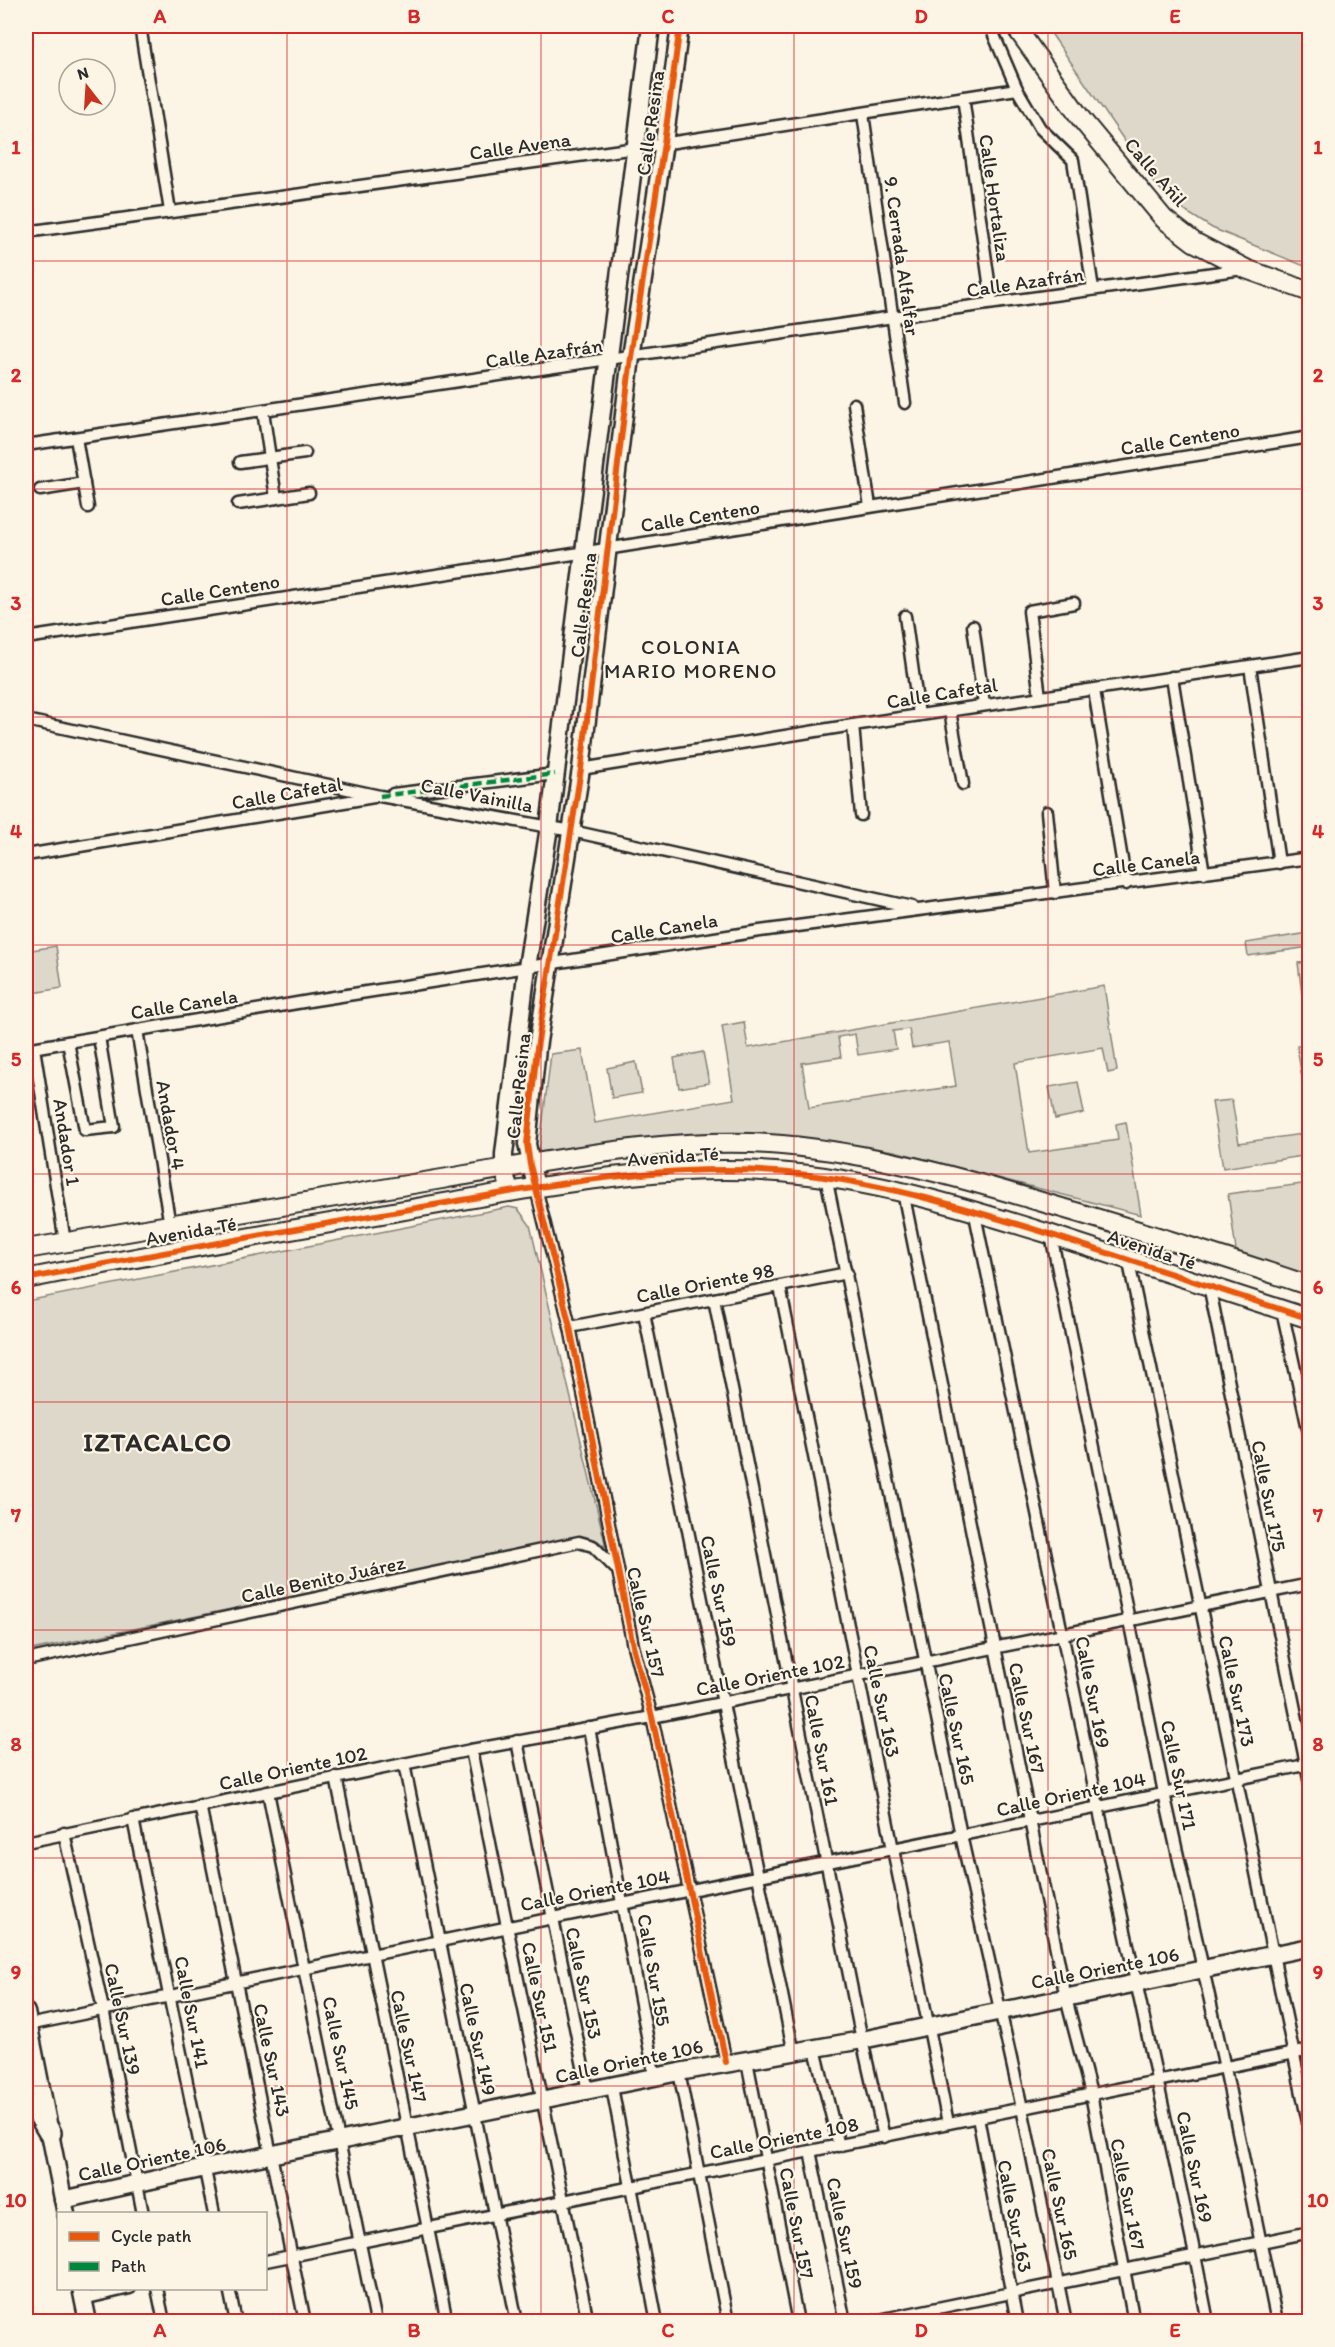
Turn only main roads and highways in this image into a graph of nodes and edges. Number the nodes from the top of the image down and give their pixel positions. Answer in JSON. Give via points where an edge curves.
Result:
{"nodes":[{"id":1,"x":1016,"y":26,"type":"edge"},
{"id":2,"x":1310,"y":292,"type":"edge"},
{"id":3,"x":26,"y":1249,"type":"edge"},
{"id":4,"x":26,"y":1279,"type":"edge"},
{"id":5,"x":1310,"y":1286,"type":"edge"},
{"id":6,"x":1310,"y":1319,"type":"edge"},
{"id":7,"x":26,"y":2092,"type":"edge"},
{"id":8,"x":50,"y":2133,"type":"road end"}],
"edges":[{"from":1,"to":2,"type":"main road","name":"Calle Añil","via":[[1082,120],[1164,219],[1194,242],[1246,269]]},
{"from":3,"to":5,"type":"main road","name":"Avenida Té","via":[[634,1149],[722,1143],[780,1145],[901,1163],[1180,1242]]},
{"from":4,"to":6,"type":"main road","name":"Avenida Té","via":[[510,1192],[639,1173],[725,1169],[826,1177],[974,1210]]},
{"from":7,"to":8,"type":"highway"}]}
